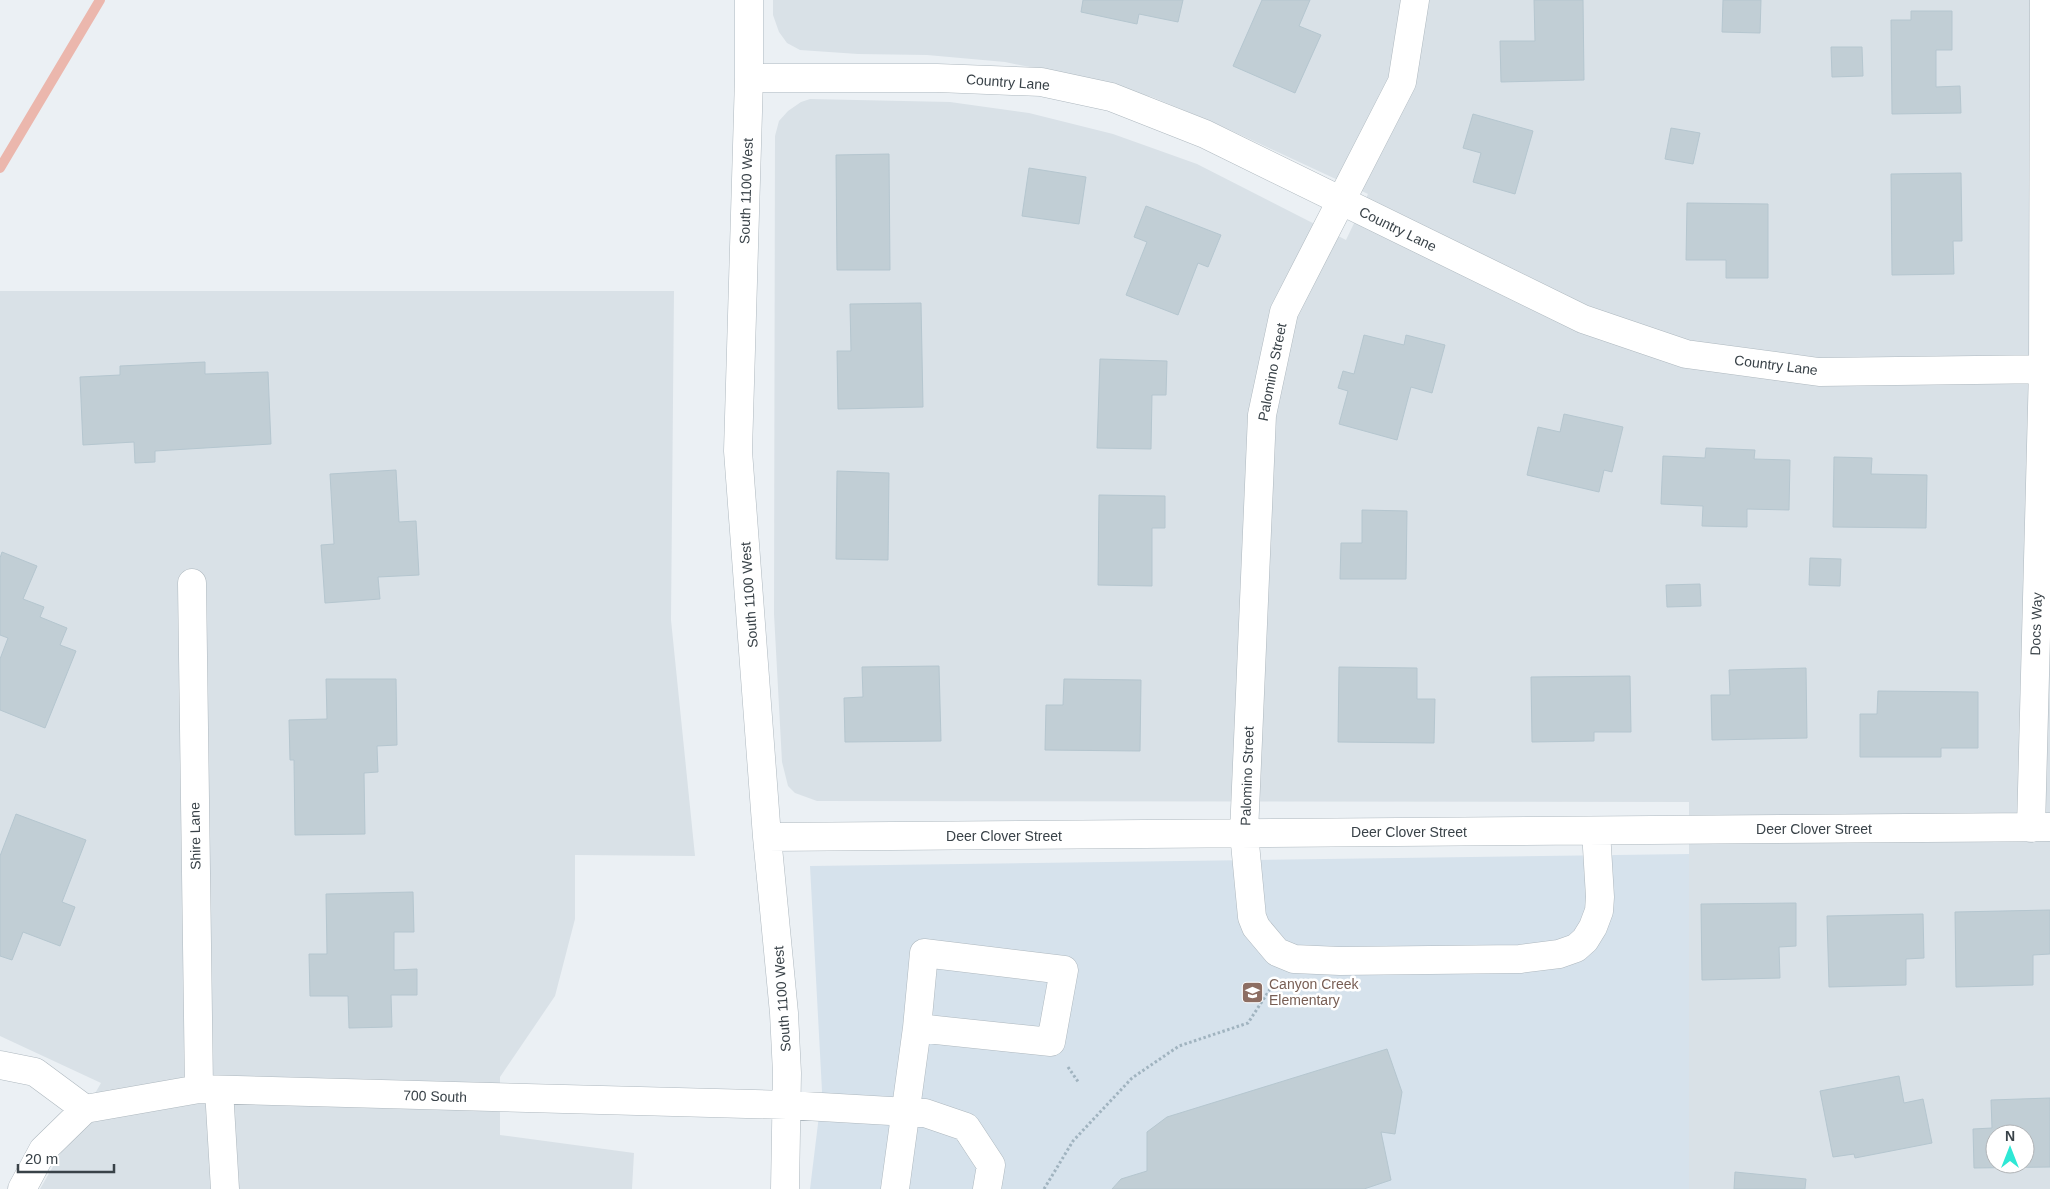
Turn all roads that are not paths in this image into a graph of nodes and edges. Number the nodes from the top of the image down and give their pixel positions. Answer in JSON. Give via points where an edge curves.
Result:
{"nodes":[{"id":1,"x":749,"y":0,"type":"edge"},
{"id":2,"x":1415,"y":0,"type":"edge"},
{"id":3,"x":2044,"y":0,"type":"edge"},
{"id":4,"x":749,"y":78,"type":"junction"},
{"id":5,"x":1341,"y":201,"type":"junction"},
{"id":6,"x":2047,"y":369,"type":"edge"},
{"id":7,"x":192,"y":583,"type":"dead end"},
{"id":8,"x":2040,"y":827,"type":"edge"},
{"id":9,"x":1596,"y":831,"type":"junction"},
{"id":10,"x":1244,"y":834,"type":"junction"},
{"id":11,"x":767,"y":837,"type":"junction"},
{"id":12,"x":917,"y":1028,"type":"junction"},
{"id":13,"x":0,"y":1065,"type":"edge"},
{"id":14,"x":209,"y":1089,"type":"junction"},
{"id":15,"x":787,"y":1105,"type":"junction"},
{"id":16,"x":85,"y":1109,"type":"junction"},
{"id":17,"x":905,"y":1112,"type":"junction"},
{"id":18,"x":31,"y":1187,"type":"edge"},
{"id":19,"x":225,"y":1189,"type":"edge"},
{"id":20,"x":785,"y":1189,"type":"edge"},
{"id":21,"x":895,"y":1189,"type":"edge"},
{"id":22,"x":987,"y":1189,"type":"edge"}],
"edges":[{"from":1,"to":4,"type":"street","name":"South 1100 West"},
{"from":2,"to":5,"type":"street","name":"Palomino Street","via":[[1402,82]]},
{"from":3,"to":6,"type":"street","name":"Docs Way"},
{"from":4,"to":5,"type":"street","name":"Country Lane","via":[[938,78],[1041,82],[1111,97],[1188,127]]},
{"from":4,"to":11,"type":"street","name":"South 1100 West","via":[[738,451]]},
{"from":5,"to":6,"type":"street","name":"Country Lane","via":[[1583,319],[1686,354],[1819,372]]},
{"from":5,"to":10,"type":"street","name":"Palomino Street","via":[[1284,312],[1262,415]]},
{"from":6,"to":8,"type":"street","name":"Docs Way"},
{"from":7,"to":14,"type":"street","name":"Shire Lane"},
{"from":8,"to":9,"type":"street","name":"Deer Clover Street"},
{"from":9,"to":10,"type":"street","name":"Deer Clover Street"},
{"from":9,"to":10,"type":"street","name":"Palomino Street","via":[[1599,911],[1585,940],[1576,948],[1559,954],[1520,959],[1340,961],[1294,959],[1277,952],[1256,927],[1249,895]]},
{"from":10,"to":11,"type":"street","name":"Deer Clover Street"},
{"from":11,"to":15,"type":"street","name":"South 1100 West","via":[[784,1013]]},
{"from":12,"to":12,"type":"street","via":[[1051,1042],[1064,970],[924,953]]},
{"from":12,"to":17,"type":"street"},
{"from":13,"to":16,"type":"street","via":[[35,1072]]},
{"from":14,"to":15,"type":"street","name":"700 South"},
{"from":14,"to":16,"type":"street","name":"700 South"},
{"from":14,"to":19,"type":"street","name":"Shire Lane"},
{"from":15,"to":17,"type":"street","name":"700 South"},
{"from":15,"to":20,"type":"street","name":"South 1100 West"},
{"from":16,"to":18,"type":"street","via":[[44,1150]]},
{"from":17,"to":21,"type":"street"},
{"from":17,"to":22,"type":"street","name":"700 South","via":[[925,1113],[966,1127],[991,1165]]}]}
